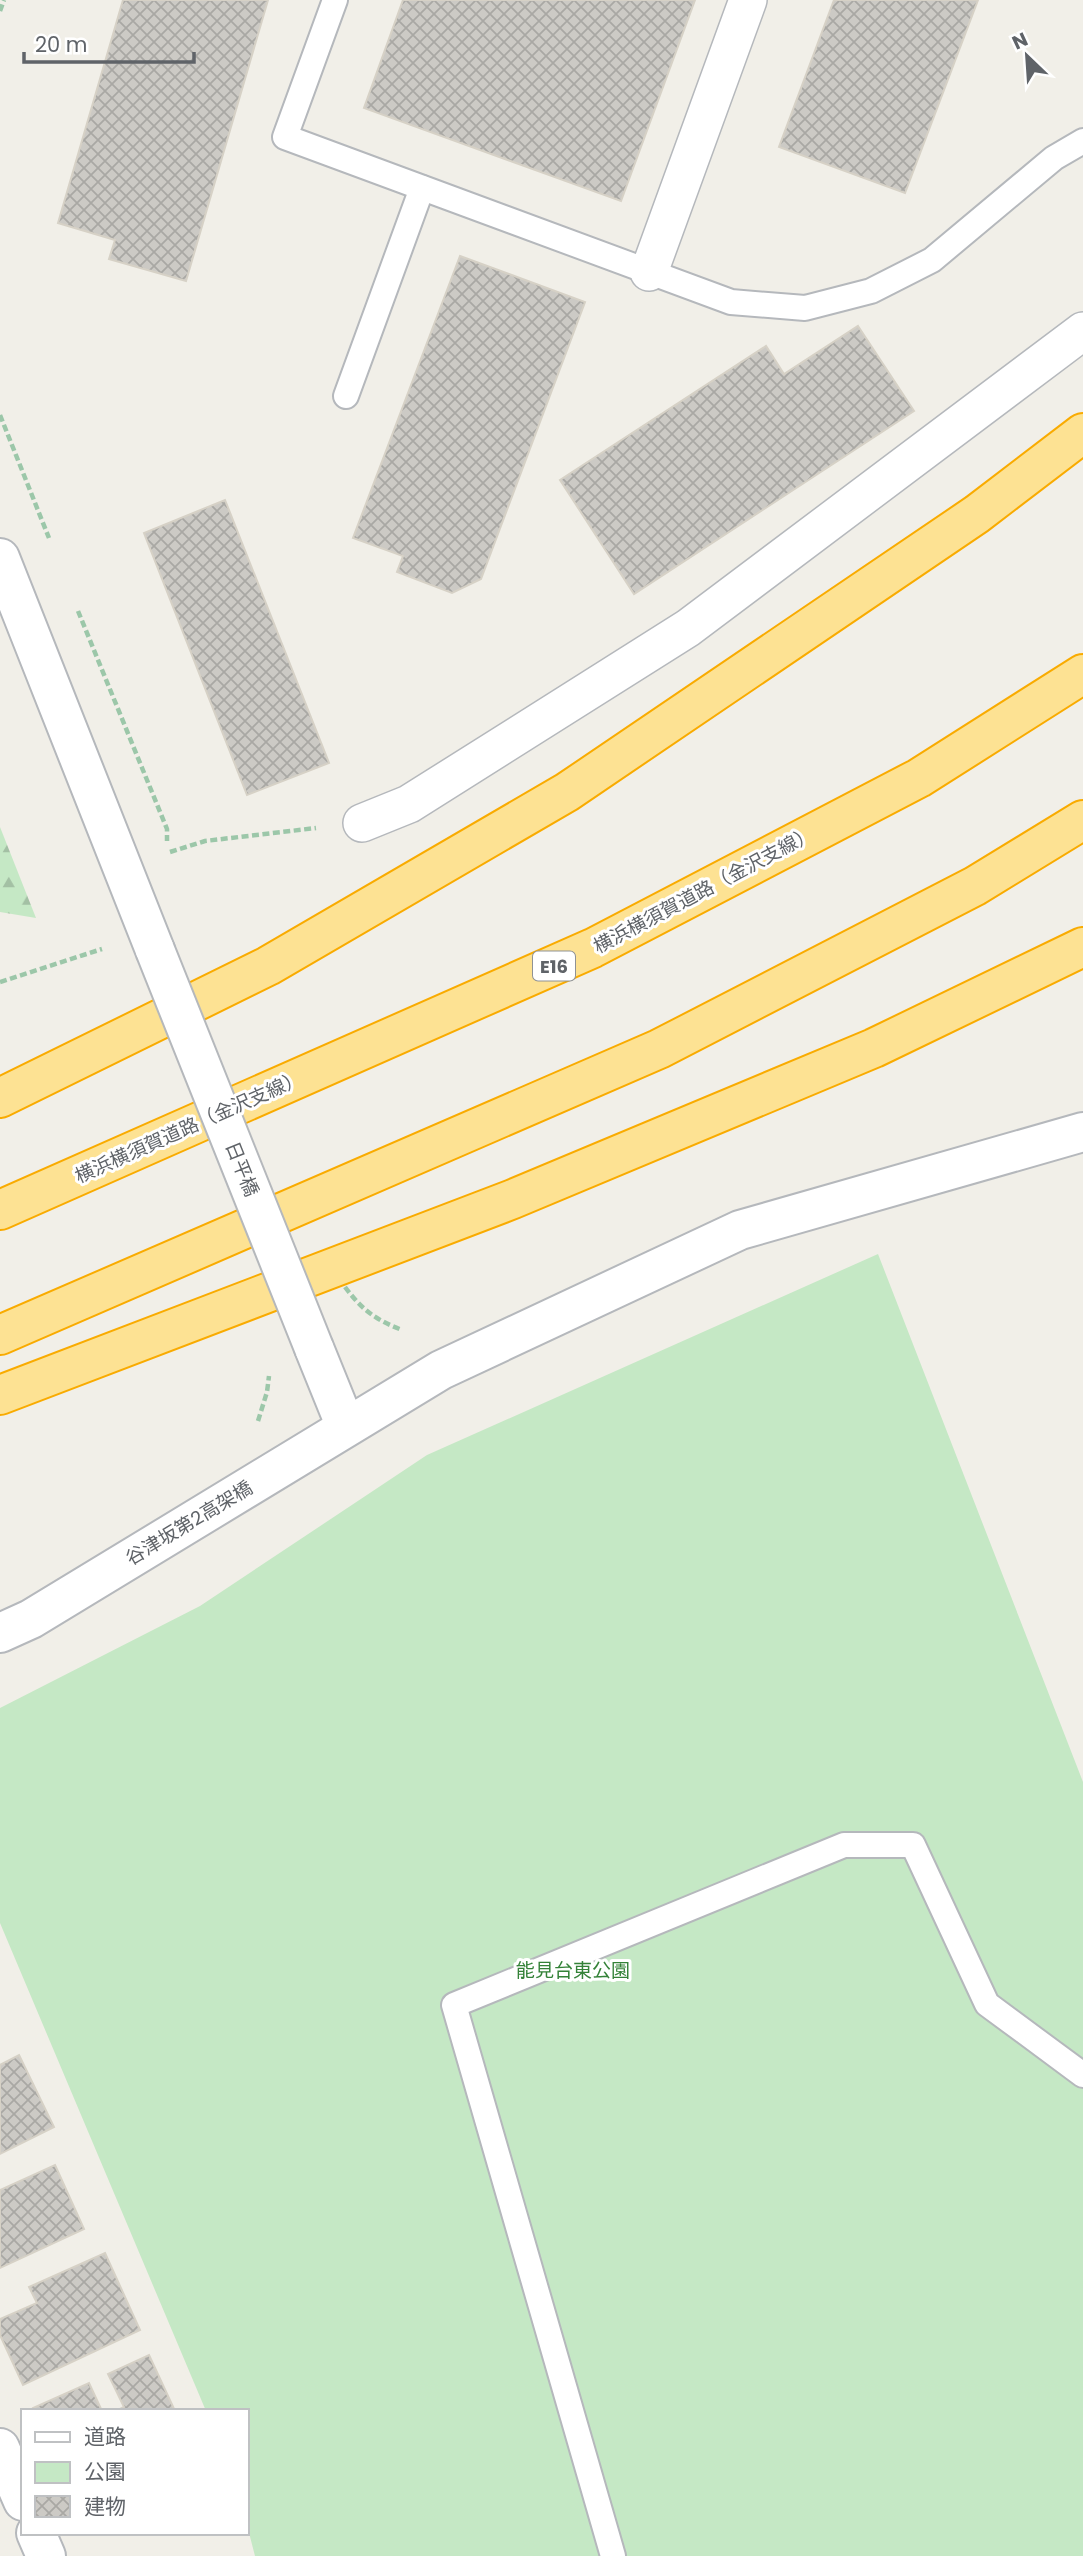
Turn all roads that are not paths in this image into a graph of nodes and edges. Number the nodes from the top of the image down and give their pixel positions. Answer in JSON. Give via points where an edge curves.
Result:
{"nodes":[{"id":1,"x":335,"y":0,"type":"edge"},
{"id":2,"x":748,"y":0,"type":"edge"},
{"id":3,"x":1083,"y":141,"type":"edge"},
{"id":4,"x":422,"y":188,"type":"junction"},
{"id":5,"x":649,"y":272,"type":"junction"},
{"id":6,"x":1083,"y":331,"type":"edge"},
{"id":7,"x":346,"y":396,"type":"dead end"},
{"id":8,"x":1083,"y":433,"type":"edge"},
{"id":9,"x":0,"y":558,"type":"edge"},
{"id":10,"x":1083,"y":674,"type":"edge"},
{"id":11,"x":1083,"y":820,"type":"edge"},
{"id":12,"x":362,"y":823,"type":"road end"},
{"id":13,"x":1083,"y":947,"type":"edge"},
{"id":14,"x":0,"y":1098,"type":"edge"},
{"id":15,"x":1083,"y":1132,"type":"edge"},
{"id":16,"x":0,"y":1210,"type":"edge"},
{"id":17,"x":0,"y":1335,"type":"edge"},
{"id":18,"x":0,"y":1395,"type":"edge"},
{"id":19,"x":346,"y":1427,"type":"junction"},
{"id":20,"x":15,"y":1626,"type":"edge"},
{"id":21,"x":1083,"y":2075,"type":"edge"},
{"id":22,"x":1,"y":2452,"type":"edge"},
{"id":23,"x":21,"y":2497,"type":"edge"},
{"id":24,"x":37,"y":2535,"type":"edge"},
{"id":25,"x":46,"y":2556,"type":"edge"},
{"id":26,"x":613,"y":2556,"type":"edge"}],
"edges":[{"from":1,"to":4,"type":"lane","via":[[285,137]]},
{"from":2,"to":5,"type":"street"},
{"from":3,"to":5,"type":"lane","via":[[1054,158],[932,260],[871,291],[805,308],[731,303]]},
{"from":4,"to":5,"type":"lane"},
{"from":4,"to":7,"type":"lane"},
{"from":6,"to":12,"type":"street","via":[[688,628],[409,804]]},
{"from":8,"to":14,"type":"highway","via":[[977,514],[567,792],[268,966]]},
{"from":9,"to":19,"type":"street","name":"日平橋","bridge":true},
{"from":10,"to":16,"type":"highway","name":"横浜横須賀道路（金沢支線）","number":"E16","via":[[919,778],[593,948]]},
{"from":11,"to":17,"type":"highway","via":[[975,886],[659,1049]]},
{"from":13,"to":18,"type":"highway","via":[[874,1048],[513,1199]]},
{"from":15,"to":19,"type":"street","name":"谷津坂第2高架橋","via":[[740,1230],[440,1370]]},
{"from":19,"to":20,"type":"street","name":"谷津坂第2高架橋"},
{"from":21,"to":26,"type":"lane","via":[[987,2004],[913,1845],[844,1845],[454,2005]]},
{"from":22,"to":23,"type":"street"},
{"from":24,"to":25,"type":"street"}]}
